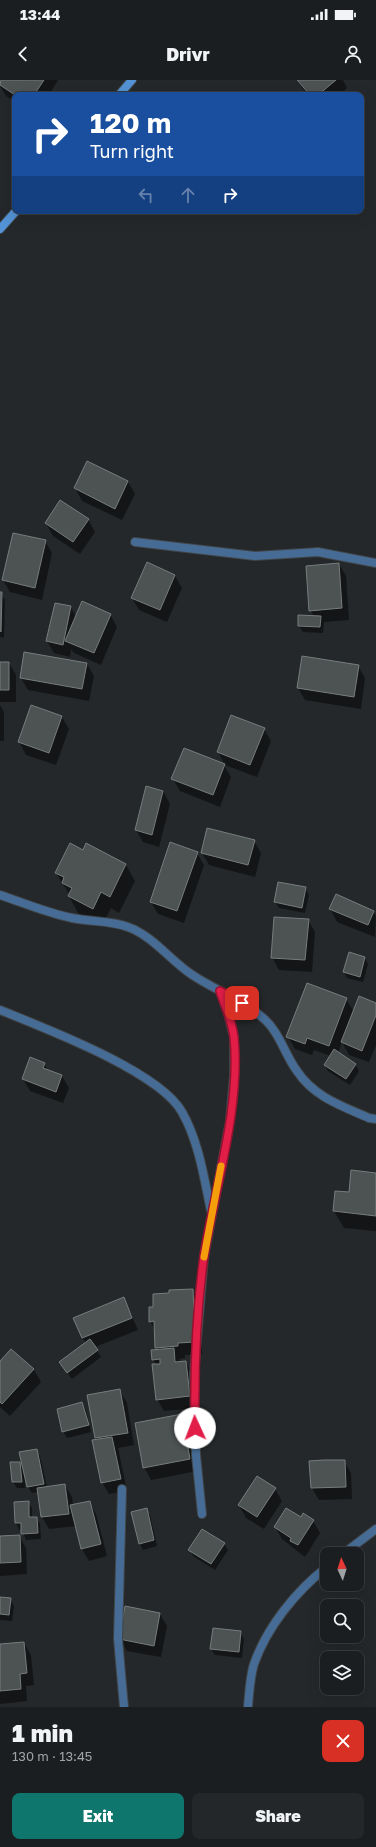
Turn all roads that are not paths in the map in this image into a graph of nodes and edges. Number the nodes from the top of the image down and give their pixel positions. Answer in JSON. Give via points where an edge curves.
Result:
{"nodes":[{"id":1,"x":132,"y":80,"type":"edge"},
{"id":2,"x":122,"y":92,"type":"edge"},
{"id":3,"x":13,"y":214,"type":"edge"},
{"id":4,"x":0,"y":229,"type":"edge"},
{"id":5,"x":135,"y":542,"type":"dead end"},
{"id":6,"x":376,"y":563,"type":"edge"},
{"id":7,"x":0,"y":895,"type":"edge"},
{"id":8,"x":220,"y":991,"type":"junction"},
{"id":9,"x":0,"y":1010,"type":"edge"},
{"id":10,"x":376,"y":1119,"type":"edge"},
{"id":11,"x":212,"y":1216,"type":"junction"},
{"id":12,"x":122,"y":1489,"type":"dead end"},
{"id":13,"x":202,"y":1514,"type":"dead end"},
{"id":14,"x":376,"y":1529,"type":"edge"},
{"id":15,"x":352,"y":1547,"type":"edge"},
{"id":16,"x":320,"y":1572,"type":"edge"},
{"id":17,"x":124,"y":1707,"type":"edge"},
{"id":18,"x":248,"y":1707,"type":"edge"}],
"edges":[{"from":1,"to":2,"type":"main road"},
{"from":3,"to":4,"type":"main road"},
{"from":5,"to":6,"type":"street","via":[[255,556],[318,552]]},
{"from":7,"to":8,"type":"street","via":[[53,914],[128,927],[143,934],[189,973]]},
{"from":8,"to":10,"type":"street","via":[[264,1018],[296,1071],[309,1087],[327,1099]]},
{"from":8,"to":11,"type":"street","via":[[234,1037],[234,1076],[230,1121]]},
{"from":9,"to":11,"type":"street","via":[[70,1039],[141,1075],[166,1094],[181,1111],[191,1133],[201,1163]]},
{"from":11,"to":13,"type":"street","via":[[204,1256],[194,1374],[196,1455]]},
{"from":12,"to":17,"type":"street","via":[[118,1639]]},
{"from":14,"to":15,"type":"street"},
{"from":16,"to":18,"type":"street","via":[[306,1583],[267,1635],[254,1665]]}]}
